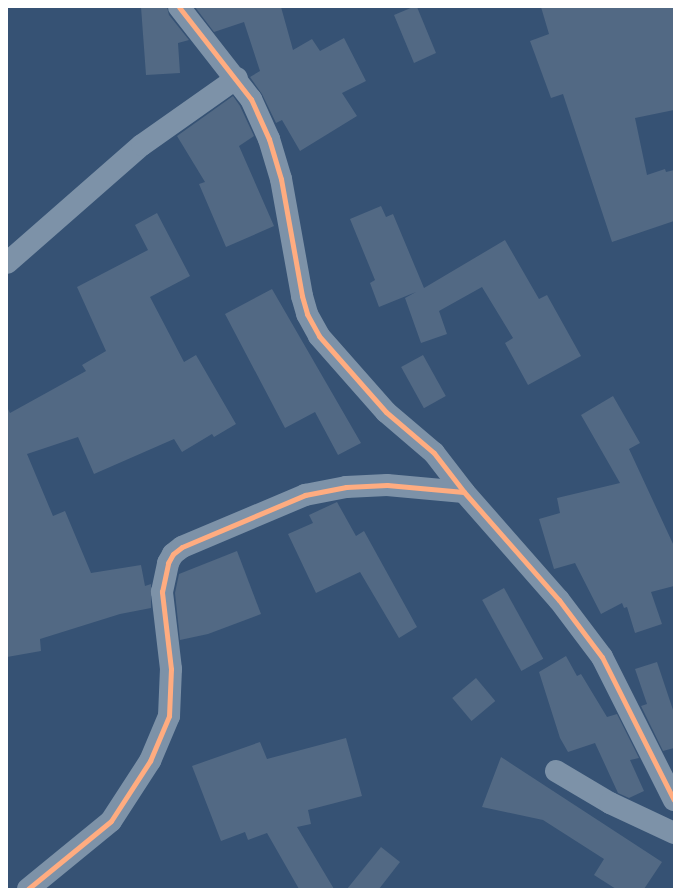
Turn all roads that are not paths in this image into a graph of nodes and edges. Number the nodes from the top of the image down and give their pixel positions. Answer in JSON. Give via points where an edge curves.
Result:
{"nodes":[{"id":1,"x":179,"y":7,"type":"edge"},
{"id":2,"x":237,"y":78,"type":"junction"},
{"id":3,"x":7,"y":263,"type":"edge"},
{"id":4,"x":464,"y":492,"type":"junction"},
{"id":5,"x":556,"y":771,"type":"dead end"},
{"id":6,"x":674,"y":800,"type":"edge"},
{"id":7,"x":674,"y":833,"type":"edge"},
{"id":8,"x":28,"y":889,"type":"edge"}],
"edges":[{"from":1,"to":2,"type":"street"},
{"from":2,"to":3,"type":"street","via":[[142,145]]},
{"from":2,"to":4,"type":"street","via":[[251,99],[269,139],[281,179],[302,296],[319,336],[386,412],[434,453]]},
{"from":4,"to":6,"type":"street","via":[[559,600],[602,657],[626,700]]},
{"from":4,"to":8,"type":"street","via":[[387,485],[346,487],[305,496],[182,547],[173,554],[168,563],[162,592],[171,669],[169,716],[150,760],[111,821]]},
{"from":5,"to":7,"type":"street","via":[[610,803]]}]}
